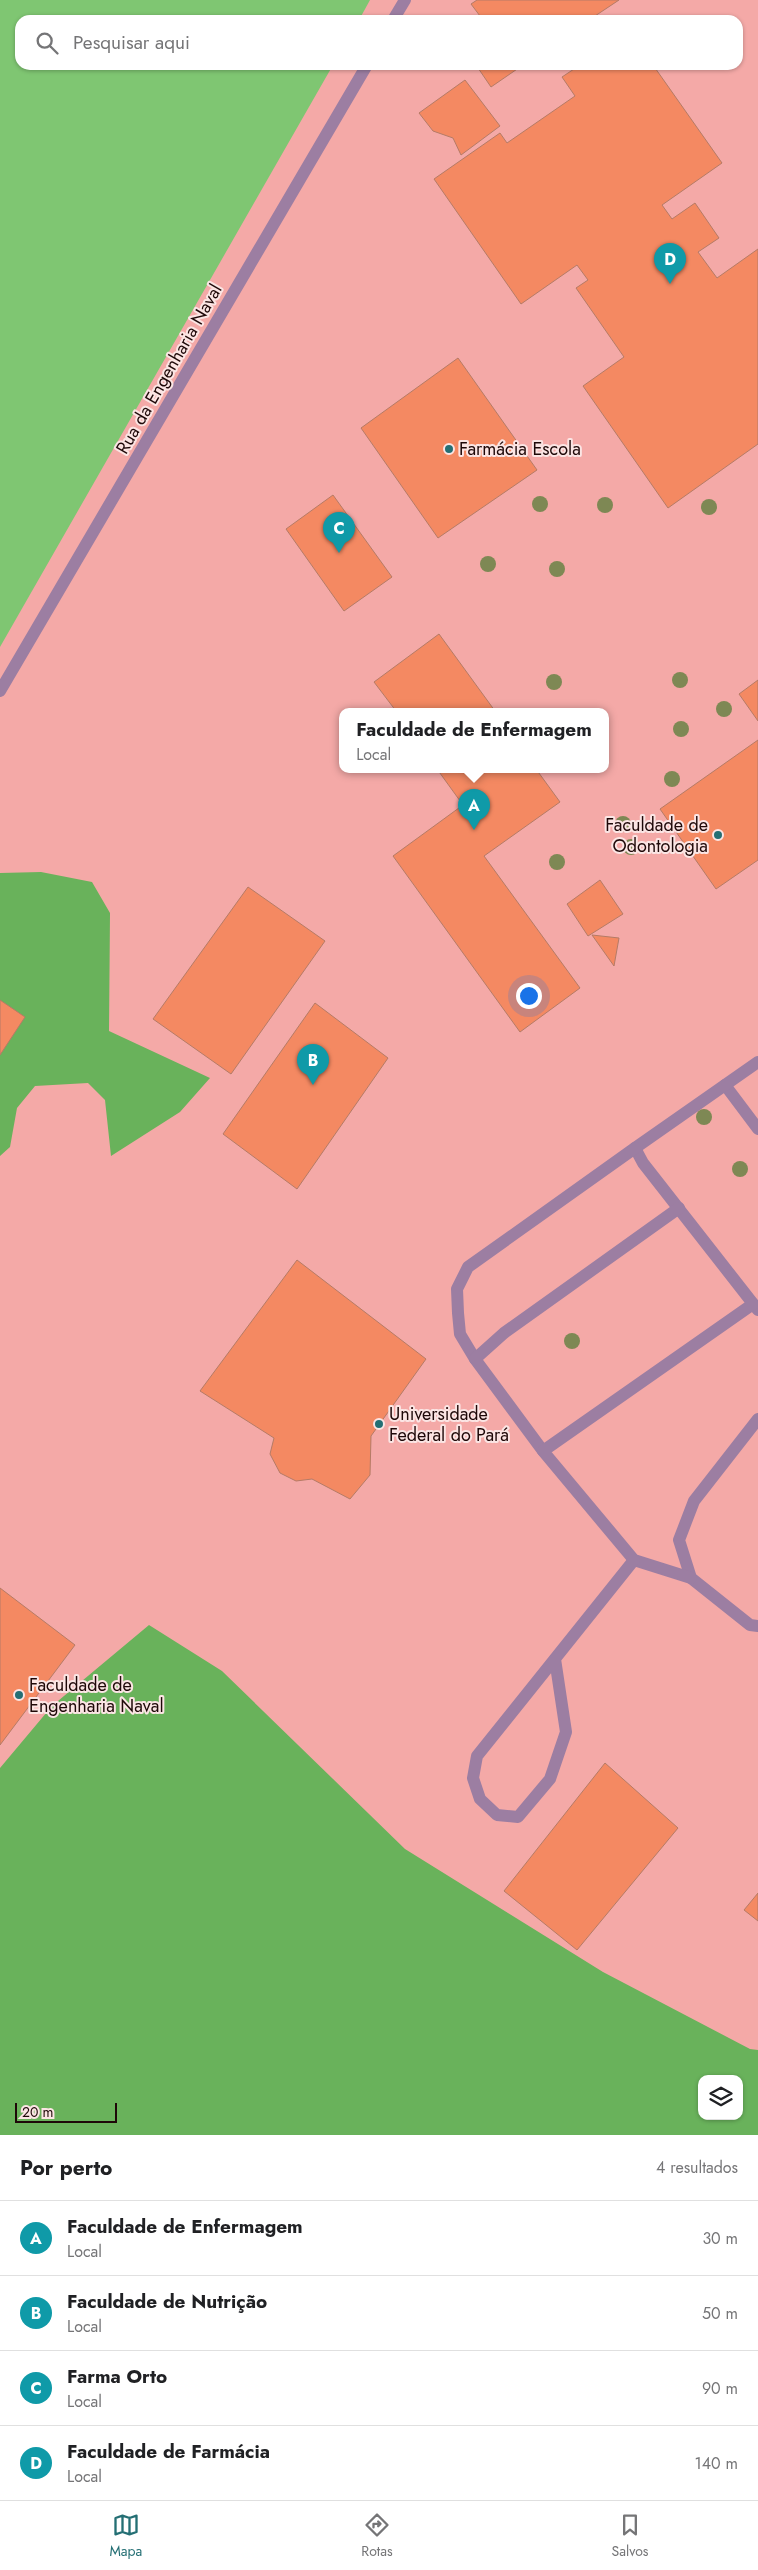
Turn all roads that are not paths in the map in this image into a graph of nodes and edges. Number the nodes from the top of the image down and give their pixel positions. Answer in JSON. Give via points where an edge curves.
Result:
{"nodes":[{"id":1,"x":405,"y":0,"type":"edge"},
{"id":2,"x":397,"y":15,"type":"edge"},
{"id":3,"x":364,"y":70,"type":"edge"},
{"id":4,"x":0,"y":691,"type":"edge"},
{"id":5,"x":758,"y":1062,"type":"edge"},
{"id":6,"x":725,"y":1085,"type":"junction"},
{"id":7,"x":758,"y":1129,"type":"edge"},
{"id":8,"x":635,"y":1148,"type":"junction"},
{"id":9,"x":678,"y":1208,"type":"junction"},
{"id":10,"x":756,"y":1307,"type":"edge"},
{"id":11,"x":475,"y":1360,"type":"junction"},
{"id":12,"x":758,"y":1419,"type":"edge"},
{"id":13,"x":543,"y":1451,"type":"junction"},
{"id":14,"x":634,"y":1560,"type":"junction"},
{"id":15,"x":691,"y":1578,"type":"junction"},
{"id":16,"x":758,"y":1626,"type":"edge"},
{"id":17,"x":555,"y":1659,"type":"junction"}],
"edges":[{"from":1,"to":2,"type":"lane"},
{"from":3,"to":4,"type":"lane","name":"Rua da Engenharia Naval"},
{"from":5,"to":6,"type":"lane"},
{"from":6,"to":7,"type":"lane"},
{"from":6,"to":8,"type":"lane"},
{"from":8,"to":9,"type":"lane"},
{"from":8,"to":11,"type":"lane","via":[[468,1267],[457,1289],[458,1313],[460,1334]]},
{"from":9,"to":10,"type":"lane"},
{"from":9,"to":11,"type":"lane","via":[[504,1333]]},
{"from":10,"to":13,"type":"lane"},
{"from":11,"to":13,"type":"lane"},
{"from":12,"to":15,"type":"lane","via":[[694,1502],[679,1540]]},
{"from":13,"to":14,"type":"lane"},
{"from":14,"to":15,"type":"lane"},
{"from":14,"to":17,"type":"lane"},
{"from":15,"to":16,"type":"lane","via":[[750,1625]]},
{"from":17,"to":17,"type":"lane","via":[[566,1732],[550,1779],[518,1817],[497,1815],[480,1799],[473,1778],[477,1756]]}]}
